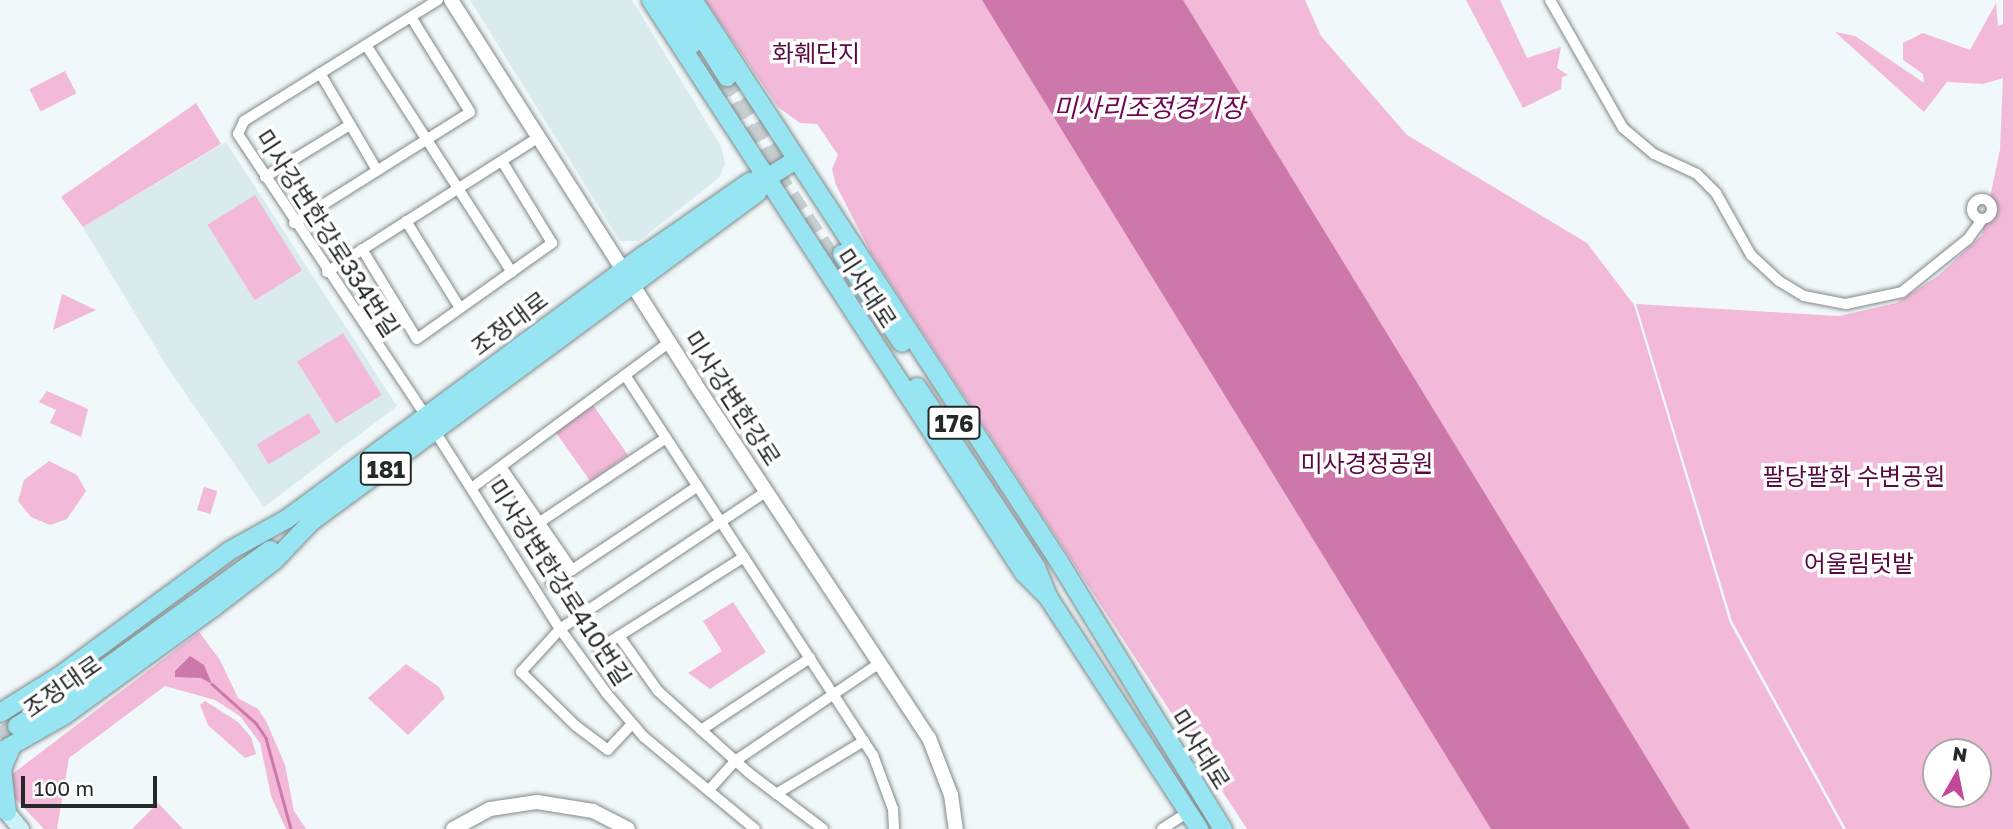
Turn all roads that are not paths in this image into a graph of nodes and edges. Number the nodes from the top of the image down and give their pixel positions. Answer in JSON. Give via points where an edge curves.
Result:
{"nodes":[{"id":1,"x":438,"y":0,"type":"edge"},
{"id":2,"x":451,"y":0,"type":"edge"},
{"id":3,"x":651,"y":0,"type":"edge"},
{"id":4,"x":665,"y":0,"type":"edge"},
{"id":5,"x":679,"y":0,"type":"edge"},
{"id":6,"x":693,"y":0,"type":"edge"},
{"id":7,"x":1550,"y":0,"type":"edge"},
{"id":8,"x":411,"y":17,"type":"junction"},
{"id":9,"x":366,"y":45,"type":"junction"},
{"id":10,"x":320,"y":73,"type":"junction"},
{"id":11,"x":721,"y":77,"type":"junction"},
{"id":12,"x":350,"y":125,"type":"junction"},
{"id":13,"x":537,"y":138,"type":"junction"},
{"id":14,"x":426,"y":139,"type":"junction"},
{"id":15,"x":796,"y":160,"type":"junction"},
{"id":16,"x":502,"y":161,"type":"junction"},
{"id":17,"x":377,"y":170,"type":"junction"},
{"id":18,"x":265,"y":177,"type":"junction"},
{"id":19,"x":767,"y":178,"type":"junction"},
{"id":20,"x":457,"y":188,"type":"junction"},
{"id":21,"x":1982,"y":220,"type":"dead end"},
{"id":22,"x":406,"y":221,"type":"junction"},
{"id":23,"x":294,"y":223,"type":"junction"},
{"id":24,"x":362,"y":249,"type":"junction"},
{"id":25,"x":327,"y":272,"type":"junction"},
{"id":26,"x":512,"y":272,"type":"junction"},
{"id":27,"x":627,"y":277,"type":"junction"},
{"id":28,"x":460,"y":309,"type":"junction"},
{"id":29,"x":670,"y":342,"type":"junction"},
{"id":30,"x":625,"y":375,"type":"junction"},
{"id":31,"x":426,"y":416,"type":"junction"},
{"id":32,"x":436,"y":433,"type":"junction"},
{"id":33,"x":666,"y":438,"type":"junction"},
{"id":34,"x":502,"y":468,"type":"junction"},
{"id":35,"x":698,"y":486,"type":"junction"},
{"id":36,"x":473,"y":487,"type":"junction"},
{"id":37,"x":767,"y":491,"type":"junction"},
{"id":38,"x":721,"y":522,"type":"junction"},
{"id":39,"x":540,"y":523,"type":"junction"},
{"id":40,"x":744,"y":556,"type":"junction"},
{"id":41,"x":572,"y":570,"type":"junction"},
{"id":42,"x":551,"y":583,"type":"dead end"},
{"id":43,"x":1071,"y":588,"type":"junction"},
{"id":44,"x":1048,"y":597,"type":"junction"},
{"id":45,"x":560,"y":629,"type":"junction"},
{"id":46,"x":619,"y":636,"type":"junction"},
{"id":47,"x":598,"y":649,"type":"dead end"},
{"id":48,"x":810,"y":658,"type":"junction"},
{"id":49,"x":880,"y":663,"type":"junction"},
{"id":50,"x":834,"y":692,"type":"junction"},
{"id":51,"x":9,"y":722,"type":"edge"},
{"id":52,"x":631,"y":725,"type":"junction"},
{"id":53,"x":701,"y":730,"type":"junction"},
{"id":54,"x":864,"y":741,"type":"junction"},
{"id":55,"x":6,"y":749,"type":"edge"},
{"id":56,"x":735,"y":761,"type":"junction"},
{"id":57,"x":709,"y":790,"type":"junction"},
{"id":58,"x":776,"y":794,"type":"junction"},
{"id":59,"x":3,"y":808,"type":"edge"},
{"id":60,"x":1188,"y":812,"type":"junction"},
{"id":61,"x":21,"y":829,"type":"edge"},
{"id":62,"x":453,"y":829,"type":"edge"},
{"id":63,"x":628,"y":829,"type":"edge"},
{"id":64,"x":755,"y":829,"type":"edge"},
{"id":65,"x":823,"y":829,"type":"edge"},
{"id":66,"x":894,"y":829,"type":"edge"},
{"id":67,"x":956,"y":829,"type":"edge"},
{"id":68,"x":1161,"y":829,"type":"edge"},
{"id":69,"x":1199,"y":829,"type":"edge"},
{"id":70,"x":1223,"y":829,"type":"edge"}],
"edges":[{"from":1,"to":8,"type":"street","name":"미사강변한강로334번길"},
{"from":2,"to":13,"type":"street","name":"미사강변한강로"},
{"from":3,"to":11,"type":"main road","name":"미사대로"},
{"from":4,"to":11,"type":"main road","name":"미사대로"},
{"from":5,"to":11,"type":"main road","name":"미사대로"},
{"from":6,"to":11,"type":"main road","name":"미사대로"},
{"from":7,"to":21,"type":"street","via":[[1623,128],[1654,154],[1697,174],[1716,193],[1751,254],[1779,281],[1804,296],[1846,304],[1902,292],[1968,239]]},
{"from":8,"to":9,"type":"street","name":"미사강변한강로334번길"},
{"from":8,"to":14,"type":"street","via":[[470,112]]},
{"from":9,"to":10,"type":"street","name":"미사강변한강로334번길"},
{"from":9,"to":14,"type":"street"},
{"from":10,"to":12,"type":"street"},
{"from":10,"to":18,"type":"street","name":"미사강변한강로334번길","via":[[241,125],[238,134]]},
{"from":11,"to":15,"type":"main road","name":"미사대로"},
{"from":11,"to":19,"type":"main road","name":"미사대로"},
{"from":12,"to":17,"type":"street"},
{"from":12,"to":18,"type":"street"},
{"from":13,"to":16,"type":"street"},
{"from":13,"to":27,"type":"street","name":"미사강변한강로"},
{"from":14,"to":17,"type":"street"},
{"from":14,"to":20,"type":"street"},
{"from":15,"to":19,"type":"main road","name":"조정대로","number":"181"},
{"from":15,"to":43,"type":"main road","name":"미사대로","via":[[1058,560]]},
{"from":16,"to":20,"type":"street"},
{"from":16,"to":26,"type":"street","via":[[552,243]]},
{"from":17,"to":23,"type":"street"},
{"from":18,"to":23,"type":"street","name":"미사강변한강로334번길"},
{"from":19,"to":27,"type":"main road","name":"조정대로","number":"181","via":[[750,182]]},
{"from":19,"to":44,"type":"main road","name":"미사대로","via":[[1024,573]]},
{"from":20,"to":22,"type":"street"},
{"from":20,"to":26,"type":"street"},
{"from":22,"to":24,"type":"street"},
{"from":22,"to":28,"type":"street"},
{"from":23,"to":25,"type":"street","name":"미사강변한강로334번길"},
{"from":24,"to":25,"type":"street"},
{"from":24,"to":28,"type":"street","via":[[417,339]]},
{"from":25,"to":31,"type":"street","name":"미사강변한강로334번길"},
{"from":26,"to":28,"type":"street"},
{"from":27,"to":29,"type":"street","name":"미사강변한강로"},
{"from":27,"to":31,"type":"main road","name":"조정대로","number":"181"},
{"from":27,"to":32,"type":"main road","name":"조정대로","number":"181"},
{"from":29,"to":30,"type":"street"},
{"from":29,"to":37,"type":"street","name":"미사강변한강로"},
{"from":30,"to":33,"type":"street"},
{"from":30,"to":34,"type":"street"},
{"from":31,"to":51,"type":"main road","name":"조정대로","number":"181","via":[[287,519],[229,551],[61,675]]},
{"from":32,"to":36,"type":"street","name":"미사강변한강로410번길"},
{"from":32,"to":51,"type":"main road","name":"조정대로","number":"181","via":[[311,522],[274,561],[214,607]]},
{"from":33,"to":35,"type":"street"},
{"from":33,"to":39,"type":"street"},
{"from":34,"to":36,"type":"street"},
{"from":34,"to":39,"type":"street"},
{"from":35,"to":38,"type":"street"},
{"from":35,"to":41,"type":"street"},
{"from":36,"to":45,"type":"street","name":"미사강변한강로410번길"},
{"from":37,"to":38,"type":"street"},
{"from":37,"to":49,"type":"street","name":"미사강변한강로"},
{"from":38,"to":40,"type":"street"},
{"from":38,"to":45,"type":"street"},
{"from":39,"to":41,"type":"street"},
{"from":40,"to":46,"type":"street"},
{"from":40,"to":48,"type":"street"},
{"from":41,"to":42,"type":"street"},
{"from":43,"to":44,"type":"main road","name":"미사대로","number":"176","via":[[1047,561],[838,258],[1036,567]]},
{"from":43,"to":70,"type":"main road","name":"미사대로","number":"176"},
{"from":44,"to":60,"type":"main road","name":"미사대로","number":"176"},
{"from":45,"to":52,"type":"street","name":"미사강변한강로410번길"},
{"from":45,"to":52,"type":"street","via":[[521,672],[608,750]]},
{"from":46,"to":47,"type":"street"},
{"from":46,"to":53,"type":"street","via":[[658,691]]},
{"from":48,"to":50,"type":"street"},
{"from":48,"to":53,"type":"street"},
{"from":49,"to":50,"type":"street"},
{"from":49,"to":67,"type":"street","name":"미사강변한강로","via":[[933,747],[951,795]]},
{"from":50,"to":54,"type":"street"},
{"from":50,"to":56,"type":"street"},
{"from":51,"to":55,"type":"main road","name":"조정대로","number":"181"},
{"from":52,"to":57,"type":"street","name":"미사강변한강로410번길"},
{"from":53,"to":56,"type":"street"},
{"from":54,"to":58,"type":"street"},
{"from":54,"to":66,"type":"street","via":[[881,772]]},
{"from":55,"to":59,"type":"main road"},
{"from":56,"to":57,"type":"street"},
{"from":56,"to":58,"type":"street"},
{"from":57,"to":64,"type":"street","name":"미사강변한강로410번길"},
{"from":58,"to":65,"type":"street"},
{"from":59,"to":61,"type":"main road"},
{"from":60,"to":68,"type":"street"},
{"from":60,"to":69,"type":"main road","name":"미사대로","number":"176"},
{"from":62,"to":63,"type":"street","via":[[490,809],[537,802],[580,808]]}]}
